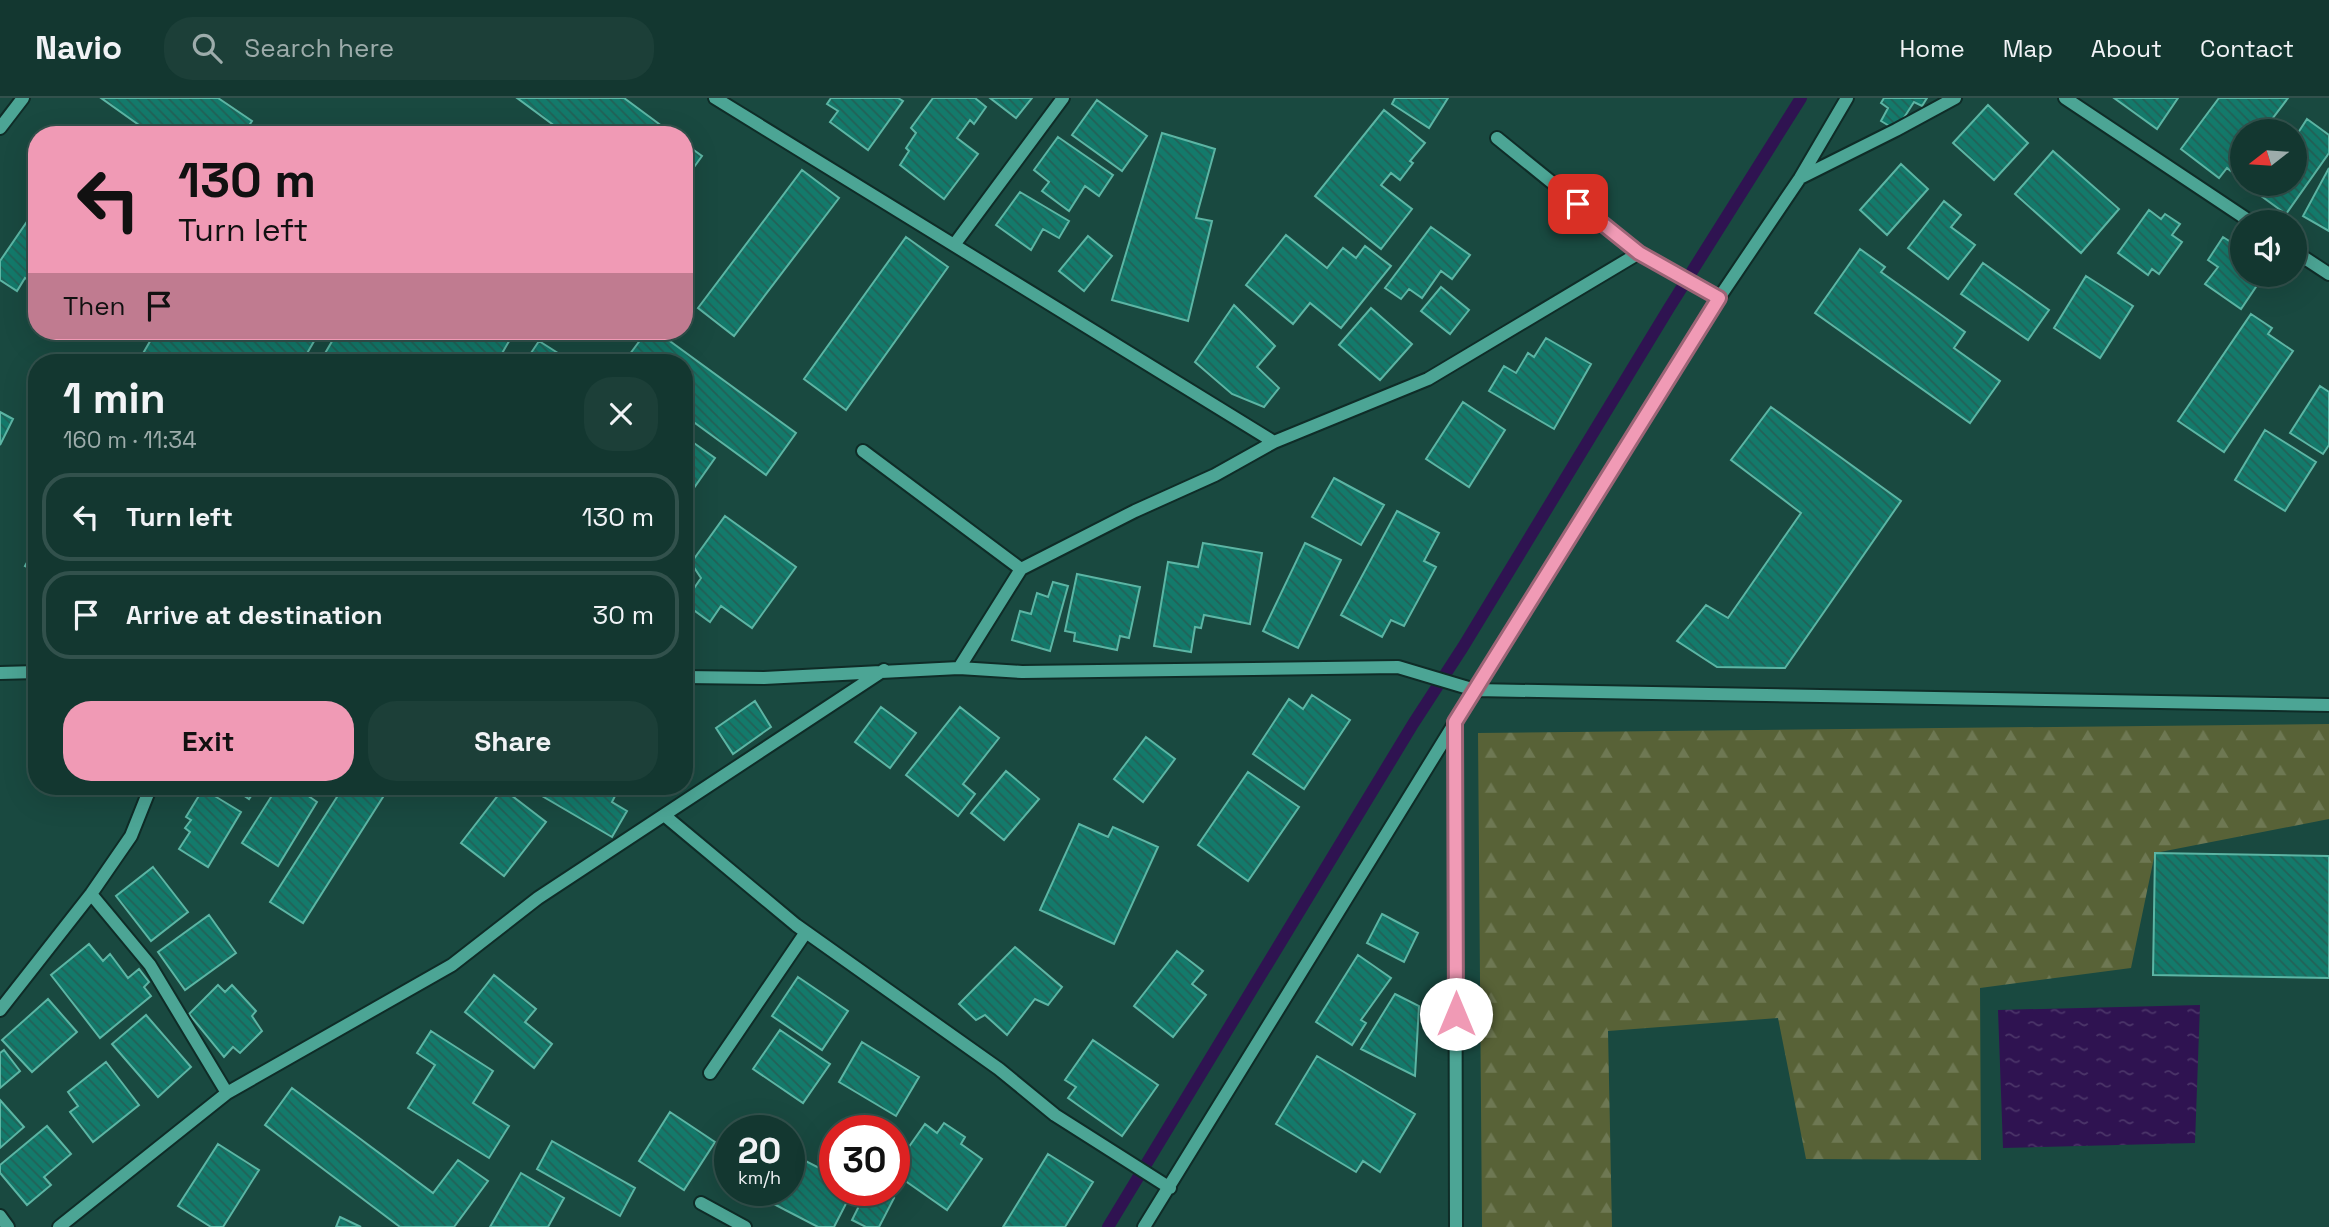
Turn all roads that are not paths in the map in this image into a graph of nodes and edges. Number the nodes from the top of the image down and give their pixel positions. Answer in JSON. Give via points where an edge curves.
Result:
{"nodes":[{"id":1,"x":23,"y":98,"type":"edge"},
{"id":2,"x":715,"y":98,"type":"edge"},
{"id":3,"x":1063,"y":98,"type":"edge"},
{"id":4,"x":1847,"y":98,"type":"edge"},
{"id":5,"x":1955,"y":98,"type":"edge"},
{"id":6,"x":2065,"y":98,"type":"edge"},
{"id":7,"x":0,"y":128,"type":"edge"},
{"id":8,"x":1497,"y":138,"type":"dead end"},
{"id":9,"x":1800,"y":178,"type":"junction"},
{"id":10,"x":2233,"y":210,"type":"edge"},
{"id":11,"x":954,"y":245,"type":"junction"},
{"id":12,"x":1639,"y":253,"type":"junction"},
{"id":13,"x":2307,"y":260,"type":"edge"},
{"id":14,"x":2329,"y":274,"type":"edge"},
{"id":15,"x":1719,"y":298,"type":"junction"},
{"id":16,"x":1274,"y":442,"type":"junction"},
{"id":17,"x":863,"y":451,"type":"dead end"},
{"id":18,"x":1021,"y":569,"type":"junction"},
{"id":19,"x":959,"y":668,"type":"junction"},
{"id":20,"x":884,"y":670,"type":"junction"},
{"id":21,"x":28,"y":672,"type":"edge"},
{"id":22,"x":0,"y":673,"type":"edge"},
{"id":23,"x":693,"y":677,"type":"edge"},
{"id":24,"x":1475,"y":690,"type":"junction"},
{"id":25,"x":2329,"y":705,"type":"edge"},
{"id":26,"x":1455,"y":722,"type":"junction"},
{"id":27,"x":147,"y":795,"type":"edge"},
{"id":28,"x":664,"y":815,"type":"junction"},
{"id":29,"x":91,"y":894,"type":"junction"},
{"id":30,"x":806,"y":932,"type":"junction"},
{"id":31,"x":0,"y":1010,"type":"edge"},
{"id":32,"x":710,"y":1073,"type":"dead end"},
{"id":33,"x":227,"y":1093,"type":"junction"},
{"id":34,"x":1164,"y":1185,"type":"junction"},
{"id":35,"x":701,"y":1203,"type":"dead end"},
{"id":36,"x":0,"y":1216,"type":"edge"},
{"id":37,"x":8,"y":1227,"type":"edge"},
{"id":38,"x":59,"y":1227,"type":"edge"},
{"id":39,"x":746,"y":1227,"type":"edge"},
{"id":40,"x":1144,"y":1227,"type":"edge"},
{"id":41,"x":1456,"y":1227,"type":"edge"}],
"edges":[{"from":1,"to":7,"type":"street"},
{"from":2,"to":11,"type":"street"},
{"from":3,"to":11,"type":"street"},
{"from":4,"to":9,"type":"street"},
{"from":5,"to":9,"type":"street"},
{"from":6,"to":10,"type":"street"},
{"from":8,"to":12,"type":"street"},
{"from":9,"to":15,"type":"street"},
{"from":11,"to":16,"type":"street"},
{"from":12,"to":15,"type":"street"},
{"from":12,"to":16,"type":"street","via":[[1428,379]]},
{"from":13,"to":14,"type":"street"},
{"from":15,"to":24,"type":"street"},
{"from":16,"to":18,"type":"street"},
{"from":17,"to":18,"type":"street"},
{"from":18,"to":19,"type":"street"},
{"from":19,"to":20,"type":"street"},
{"from":19,"to":24,"type":"street","via":[[1022,672],[1398,667]]},
{"from":20,"to":23,"type":"street","via":[[764,678]]},
{"from":20,"to":28,"type":"street"},
{"from":21,"to":22,"type":"street"},
{"from":24,"to":25,"type":"street"},
{"from":24,"to":26,"type":"street"},
{"from":26,"to":34,"type":"street"},
{"from":26,"to":41,"type":"street"},
{"from":27,"to":29,"type":"street","via":[[131,836]]},
{"from":28,"to":30,"type":"street"},
{"from":28,"to":33,"type":"street","via":[[538,898],[452,965]]},
{"from":29,"to":31,"type":"street"},
{"from":29,"to":33,"type":"street","via":[[150,965]]},
{"from":30,"to":32,"type":"street"},
{"from":30,"to":34,"type":"street","via":[[999,1069],[1055,1115]]},
{"from":33,"to":38,"type":"street"},
{"from":34,"to":40,"type":"street"},
{"from":35,"to":39,"type":"street"},
{"from":36,"to":37,"type":"street"}]}
